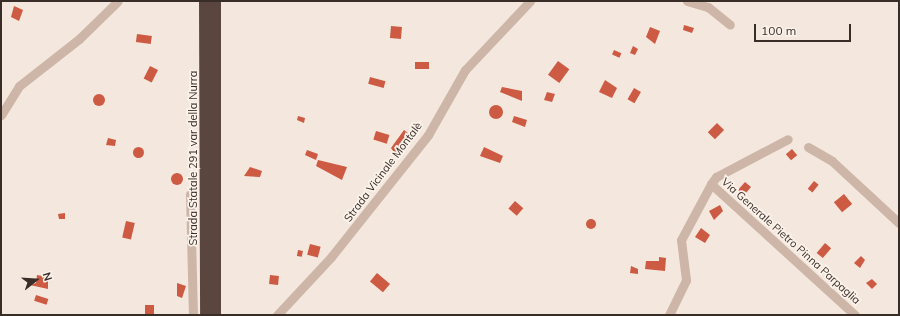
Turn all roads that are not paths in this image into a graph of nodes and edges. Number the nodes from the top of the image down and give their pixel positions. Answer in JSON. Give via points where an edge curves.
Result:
{"nodes":[{"id":1,"x":118,"y":1,"type":"edge"},
{"id":2,"x":206,"y":1,"type":"edge"},
{"id":3,"x":214,"y":1,"type":"edge"},
{"id":4,"x":530,"y":1,"type":"edge"},
{"id":5,"x":687,"y":1,"type":"edge"},
{"id":6,"x":730,"y":25,"type":"dead end"},
{"id":7,"x":1,"y":115,"type":"edge"},
{"id":8,"x":788,"y":139,"type":"dead end"},
{"id":9,"x":808,"y":147,"type":"dead end"},
{"id":10,"x":711,"y":184,"type":"junction"},
{"id":11,"x":190,"y":194,"type":"dead end"},
{"id":12,"x":899,"y":223,"type":"edge"},
{"id":13,"x":193,"y":315,"type":"edge"},
{"id":14,"x":206,"y":315,"type":"edge"},
{"id":15,"x":215,"y":315,"type":"edge"},
{"id":16,"x":277,"y":315,"type":"edge"},
{"id":17,"x":669,"y":315,"type":"edge"},
{"id":18,"x":855,"y":315,"type":"edge"}],
"edges":[{"from":1,"to":7,"type":"street","via":[[79,39],[19,86]]},
{"from":2,"to":14,"type":"highway","name":"Strada Statale 291 var della Nurra"},
{"from":3,"to":15,"type":"highway","name":"Strada Statale 291 var della Nurra"},
{"from":4,"to":16,"type":"street","name":"Strada Vicinale Montalè","via":[[465,70],[428,135],[393,181],[332,257]]},
{"from":5,"to":6,"type":"street","via":[[708,7]]},
{"from":8,"to":10,"type":"street","via":[[716,177]]},
{"from":9,"to":12,"type":"street","via":[[832,161]]},
{"from":10,"to":17,"type":"street","via":[[681,240],[686,280]]},
{"from":10,"to":18,"type":"street","name":"Via Generale Pietro Pinna Parpaglia"},
{"from":11,"to":13,"type":"street"}]}
